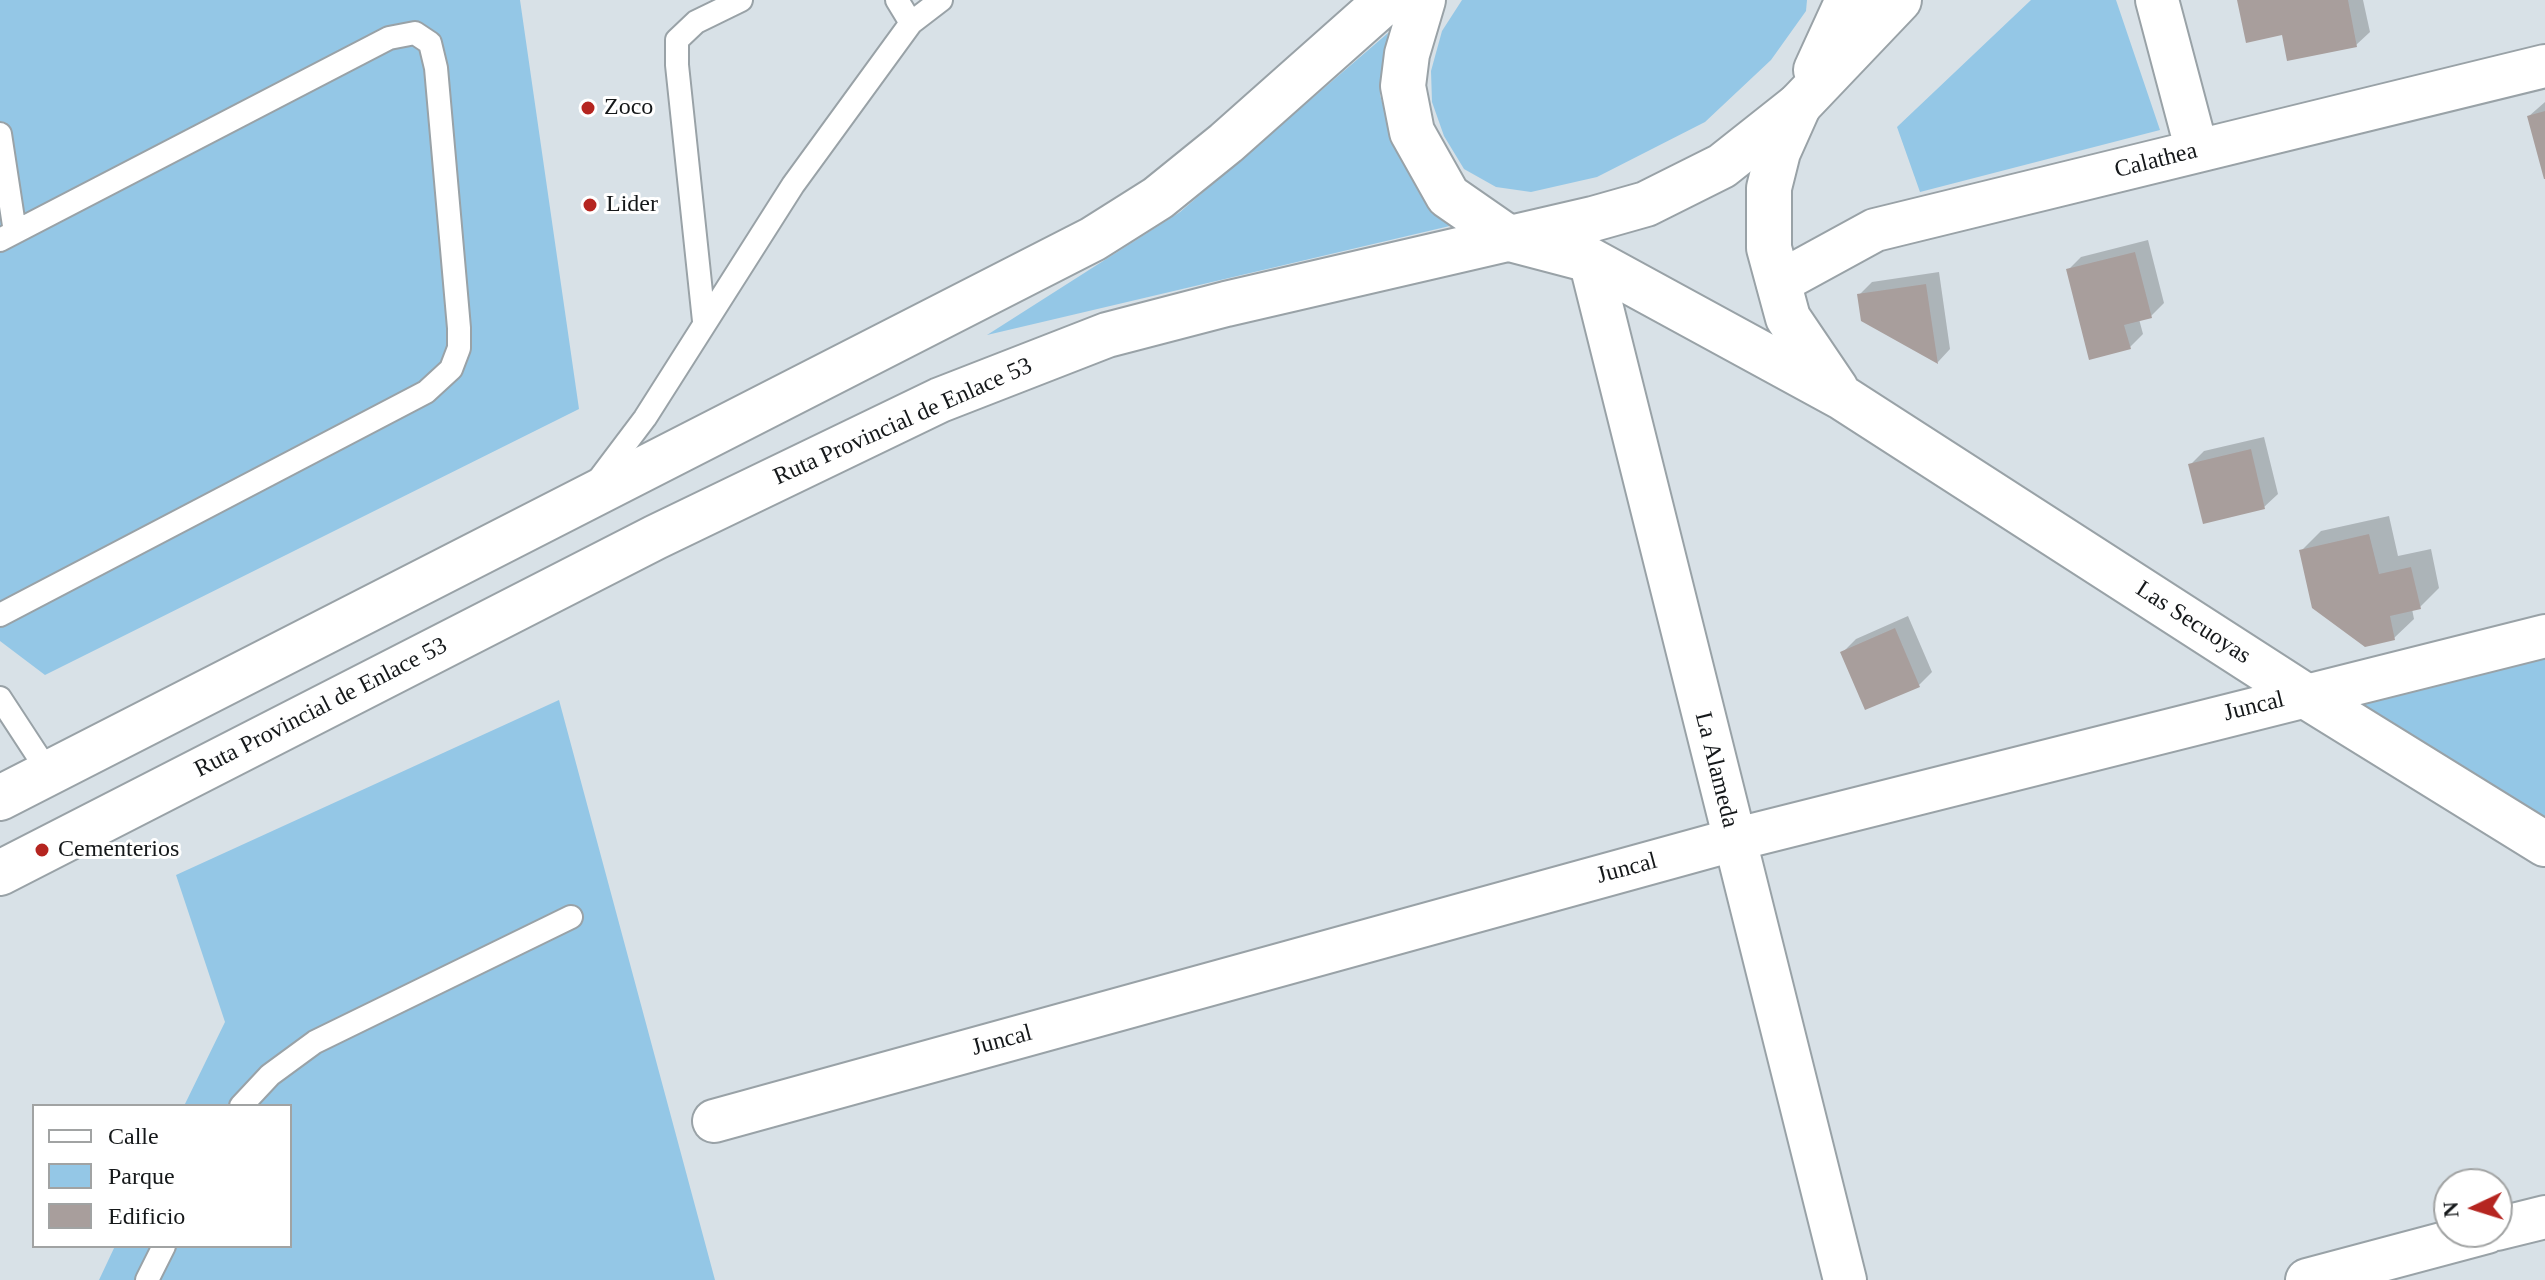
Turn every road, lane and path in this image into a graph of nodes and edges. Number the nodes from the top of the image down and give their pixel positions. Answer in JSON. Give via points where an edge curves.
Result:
{"nodes":[{"id":1,"x":741,"y":0,"type":"edge"},
{"id":2,"x":897,"y":0,"type":"edge"},
{"id":3,"x":941,"y":0,"type":"edge"},
{"id":4,"x":1387,"y":0,"type":"edge"},
{"id":5,"x":1423,"y":0,"type":"edge"},
{"id":6,"x":1848,"y":0,"type":"edge"},
{"id":7,"x":1899,"y":0,"type":"edge"},
{"id":8,"x":2157,"y":0,"type":"edge"},
{"id":9,"x":911,"y":23,"type":"junction"},
{"id":10,"x":2545,"y":66,"type":"edge"},
{"id":11,"x":1799,"y":105,"type":"junction"},
{"id":12,"x":0,"y":134,"type":"edge"},
{"id":13,"x":2197,"y":151,"type":"junction"},
{"id":14,"x":8,"y":236,"type":"edge"},
{"id":15,"x":1510,"y":239,"type":"junction"},
{"id":16,"x":1590,"y":260,"type":"junction"},
{"id":17,"x":1778,"y":283,"type":"junction"},
{"id":18,"x":704,"y":321,"type":"junction"},
{"id":19,"x":1843,"y":398,"type":"junction"},
{"id":20,"x":586,"y":497,"type":"junction"},
{"id":21,"x":0,"y":615,"type":"edge"},
{"id":22,"x":2545,"y":636,"type":"edge"},
{"id":23,"x":2304,"y":695,"type":"junction"},
{"id":24,"x":0,"y":698,"type":"edge"},
{"id":25,"x":49,"y":773,"type":"junction"},
{"id":26,"x":1,"y":794,"type":"edge"},
{"id":27,"x":1733,"y":840,"type":"junction"},
{"id":28,"x":2545,"y":844,"type":"edge"},
{"id":29,"x":0,"y":873,"type":"edge"},
{"id":30,"x":571,"y":917,"type":"dead end"},
{"id":31,"x":243,"y":1104,"type":"edge"},
{"id":32,"x":714,"y":1121,"type":"dead end"},
{"id":33,"x":2545,"y":1217,"type":"edge"},
{"id":34,"x":2513,"y":1225,"type":"edge"},
{"id":35,"x":2433,"y":1246,"type":"edge"},
{"id":36,"x":163,"y":1248,"type":"edge"},
{"id":37,"x":147,"y":1280,"type":"edge"},
{"id":38,"x":1845,"y":1280,"type":"edge"},
{"id":39,"x":2307,"y":1280,"type":"edge"}],
"edges":[{"from":1,"to":18,"type":"lane","via":[[696,22],[677,40]]},
{"from":2,"to":9,"type":"lane"},
{"from":3,"to":9,"type":"lane"},
{"from":4,"to":20,"type":"main road","via":[[1226,143],[1158,198],[1093,239]]},
{"from":5,"to":15,"type":"main road","via":[[1403,86],[1412,132],[1448,196]]},
{"from":6,"to":11,"type":"main road"},
{"from":7,"to":11,"type":"main road","name":"Ruta Provincial de Enlace 53"},
{"from":8,"to":13,"type":"street"},
{"from":9,"to":18,"type":"lane","via":[[793,185]]},
{"from":10,"to":13,"type":"street","name":"Calathea"},
{"from":11,"to":15,"type":"main road","name":"Ruta Provincial de Enlace 53","via":[[1722,166],[1646,204]]},
{"from":11,"to":17,"type":"main road","via":[[1769,188],[1769,248]]},
{"from":12,"to":14,"type":"lane"},
{"from":13,"to":17,"type":"street","name":"Calathea","via":[[1875,230]]},
{"from":14,"to":21,"type":"lane","via":[[389,38],[415,33],[430,43],[459,328],[451,369],[426,392]]},
{"from":15,"to":16,"type":"main road","name":"Las Secuoyas"},
{"from":15,"to":29,"type":"main road","name":"Ruta Provincial de Enlace 53","via":[[1107,335],[940,400],[656,537]]},
{"from":16,"to":19,"type":"main road","name":"Las Secuoyas"},
{"from":16,"to":27,"type":"street","name":"La Alameda"},
{"from":17,"to":19,"type":"main road","via":[[1788,318]]},
{"from":18,"to":20,"type":"lane","via":[[645,418]]},
{"from":19,"to":23,"type":"main road","name":"Las Secuoyas"},
{"from":20,"to":25,"type":"main road"},
{"from":22,"to":23,"type":"street","name":"Juncal"},
{"from":23,"to":27,"type":"street","name":"Juncal"},
{"from":23,"to":28,"type":"main road","name":"Las Secuoyas"},
{"from":24,"to":25,"type":"lane"},
{"from":25,"to":26,"type":"main road"},
{"from":27,"to":32,"type":"street","name":"Juncal"},
{"from":27,"to":38,"type":"street","name":"La Alameda"},
{"from":30,"to":31,"type":"lane","via":[[315,1042],[270,1075]]},
{"from":33,"to":34,"type":"street"},
{"from":35,"to":39,"type":"street"},
{"from":36,"to":37,"type":"lane"}]}
